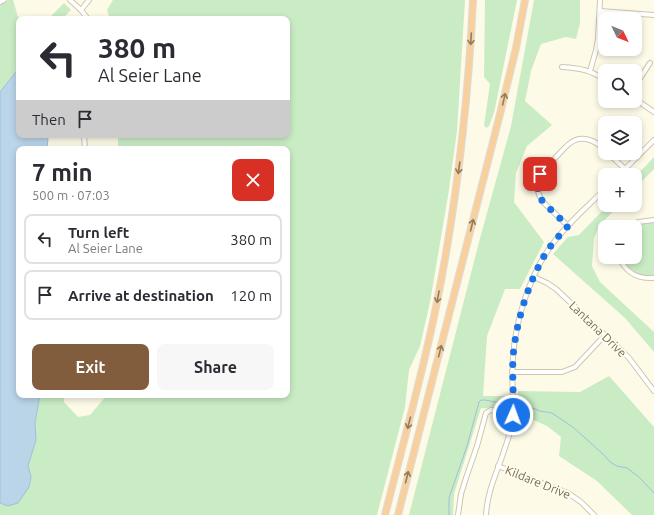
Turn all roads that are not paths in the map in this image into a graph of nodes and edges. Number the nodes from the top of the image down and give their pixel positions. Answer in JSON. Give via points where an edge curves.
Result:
{"nodes":[{"id":1,"x":70,"y":0,"type":"edge"},
{"id":2,"x":89,"y":0,"type":"edge"},
{"id":3,"x":473,"y":0,"type":"edge"},
{"id":4,"x":524,"y":0,"type":"edge"},
{"id":5,"x":600,"y":0,"type":"edge"},
{"id":6,"x":81,"y":10,"type":"junction"},
{"id":7,"x":600,"y":11,"type":"junction"},
{"id":8,"x":654,"y":15,"type":"edge"},
{"id":9,"x":86,"y":16,"type":"edge"},
{"id":10,"x":650,"y":63,"type":"dead end"},
{"id":11,"x":562,"y":67,"type":"dead end"},
{"id":12,"x":590,"y":71,"type":"junction"},
{"id":13,"x":642,"y":75,"type":"edge"},
{"id":14,"x":598,"y":76,"type":"edge"},
{"id":15,"x":642,"y":104,"type":"edge"},
{"id":16,"x":654,"y":112,"type":"edge"},
{"id":17,"x":654,"y":140,"type":"edge"},
{"id":18,"x":598,"y":143,"type":"edge"},
{"id":19,"x":615,"y":160,"type":"edge"},
{"id":20,"x":624,"y":168,"type":"edge"},
{"id":21,"x":626,"y":168,"type":"edge"},
{"id":22,"x":598,"y":196,"type":"edge"},
{"id":23,"x":654,"y":220,"type":"edge"},
{"id":24,"x":642,"y":222,"type":"edge"},
{"id":25,"x":568,"y":226,"type":"junction"},
{"id":26,"x":623,"y":264,"type":"edge"},
{"id":27,"x":534,"y":277,"type":"junction"},
{"id":28,"x":654,"y":278,"type":"edge"},
{"id":29,"x":605,"y":335,"type":"junction"},
{"id":30,"x":512,"y":372,"type":"junction"},
{"id":31,"x":654,"y":391,"type":"edge"},
{"id":32,"x":513,"y":415,"type":"junction"},
{"id":33,"x":498,"y":466,"type":"junction"},
{"id":34,"x":385,"y":515,"type":"edge"},
{"id":35,"x":398,"y":515,"type":"edge"},
{"id":36,"x":458,"y":515,"type":"edge"},
{"id":37,"x":486,"y":515,"type":"edge"},
{"id":38,"x":594,"y":515,"type":"edge"}],
"edges":[{"from":1,"to":6,"type":"street"},
{"from":2,"to":6,"type":"street"},
{"from":3,"to":34,"type":"highway","one_way":true,"via":[[463,135],[436,312]]},
{"from":35,"to":4,"type":"highway","one_way":true,"via":[[500,118]]},
{"from":5,"to":7,"type":"street"},
{"from":6,"to":9,"type":"street"},
{"from":7,"to":8,"type":"street"},
{"from":7,"to":12,"type":"street","via":[[598,39]]},
{"from":10,"to":13,"type":"street"},
{"from":11,"to":12,"type":"street"},
{"from":12,"to":14,"type":"street"},
{"from":15,"to":16,"type":"street"},
{"from":17,"to":21,"type":"street"},
{"from":18,"to":25,"type":"street","via":[[588,139],[574,141],[539,177],[540,198]]},
{"from":19,"to":20,"type":"street"},
{"from":22,"to":25,"type":"street"},
{"from":23,"to":24,"type":"street"},
{"from":25,"to":27,"type":"street","via":[[549,248]]},
{"from":26,"to":28,"type":"street","via":[[631,273],[642,278]]},
{"from":27,"to":29,"type":"street","name":"Lantana Drive","via":[[556,289]]},
{"from":27,"to":30,"type":"street","via":[[518,325]]},
{"from":29,"to":30,"type":"street","via":[[575,367],[562,372]]},
{"from":29,"to":31,"type":"street","name":"Lantana Drive","via":[[629,358]]},
{"from":30,"to":32,"type":"street"},
{"from":32,"to":33,"type":"street"},
{"from":32,"to":36,"type":"street","via":[[491,410],[486,413],[461,494]]},
{"from":33,"to":37,"type":"street"},
{"from":33,"to":38,"type":"street","name":"Kildare Drive","via":[[568,493]]}]}
